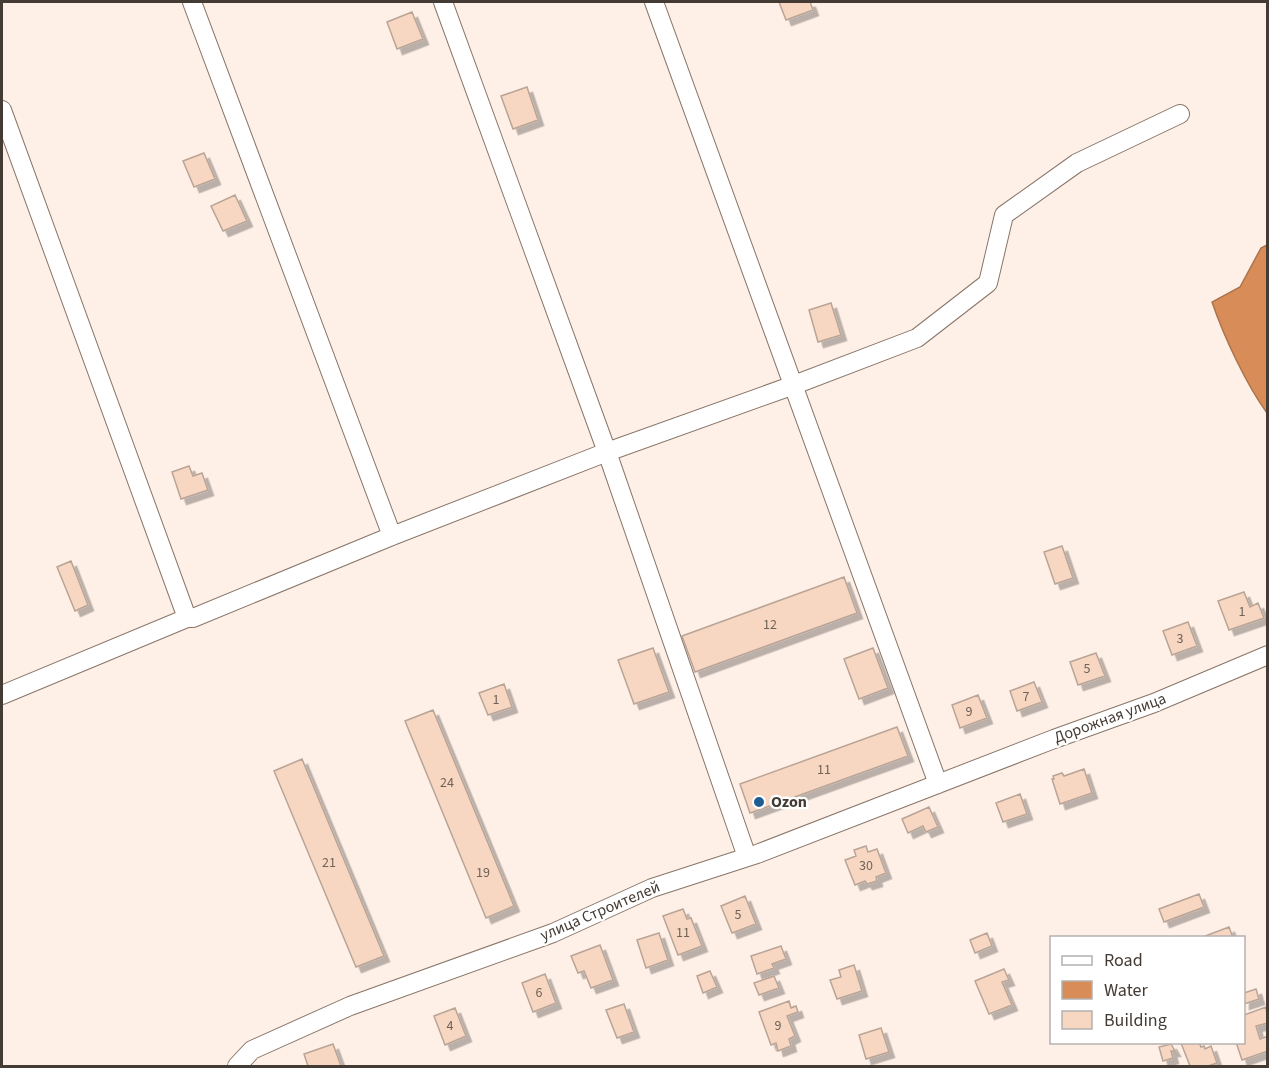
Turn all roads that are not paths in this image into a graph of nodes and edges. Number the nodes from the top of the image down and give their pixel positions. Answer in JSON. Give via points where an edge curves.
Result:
{"nodes":[{"id":1,"x":192,"y":2,"type":"edge"},
{"id":2,"x":443,"y":2,"type":"edge"},
{"id":3,"x":654,"y":2,"type":"edge"},
{"id":4,"x":2,"y":110,"type":"edge"},
{"id":5,"x":1180,"y":114,"type":"dead end"},
{"id":6,"x":794,"y":385,"type":"junction"},
{"id":7,"x":607,"y":452,"type":"junction"},
{"id":8,"x":393,"y":536,"type":"junction"},
{"id":9,"x":187,"y":618,"type":"junction"},
{"id":10,"x":1268,"y":655,"type":"edge"},
{"id":11,"x":2,"y":695,"type":"edge"},
{"id":12,"x":945,"y":782,"type":"junction"},
{"id":13,"x":747,"y":857,"type":"junction"},
{"id":14,"x":237,"y":1066,"type":"edge"}],
"edges":[{"from":1,"to":8,"type":"street"},
{"from":2,"to":7,"type":"street"},
{"from":3,"to":6,"type":"street"},
{"from":4,"to":9,"type":"street"},
{"from":5,"to":6,"type":"street","via":[[1077,163],[1004,215],[988,283],[917,338]]},
{"from":6,"to":7,"type":"street"},
{"from":6,"to":12,"type":"street"},
{"from":7,"to":8,"type":"street"},
{"from":7,"to":13,"type":"street"},
{"from":8,"to":9,"type":"street"},
{"from":9,"to":11,"type":"street"},
{"from":10,"to":12,"type":"street","name":"Дорожная улица"},
{"from":12,"to":13,"type":"street","name":"улица Строителей"},
{"from":13,"to":14,"type":"street","name":"улица Строителей","via":[[652,888],[553,933],[350,1006],[252,1050]]}]}
